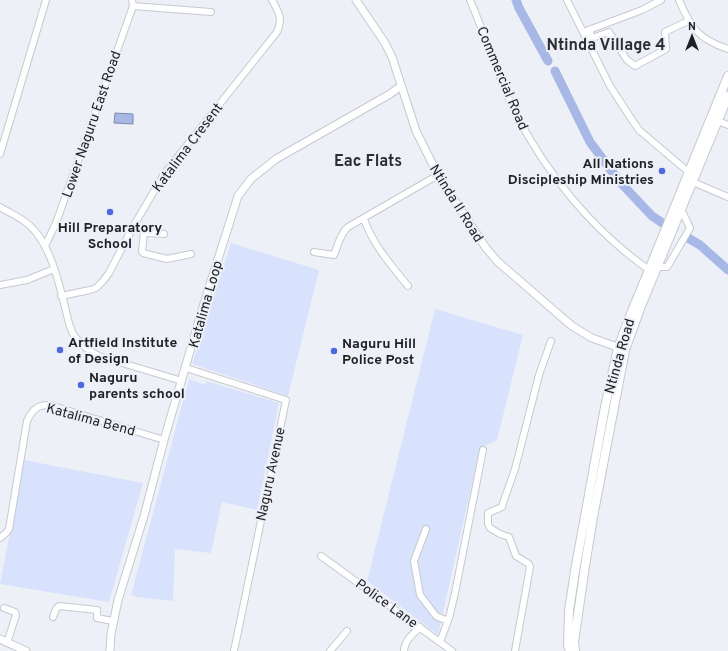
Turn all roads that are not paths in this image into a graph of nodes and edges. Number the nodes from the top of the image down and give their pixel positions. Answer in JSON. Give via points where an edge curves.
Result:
{"nodes":[{"id":1,"x":46,"y":0,"type":"edge"},
{"id":2,"x":272,"y":0,"type":"edge"},
{"id":3,"x":356,"y":0,"type":"edge"},
{"id":4,"x":470,"y":0,"type":"edge"},
{"id":5,"x":567,"y":0,"type":"edge"},
{"id":6,"x":661,"y":0,"type":"edge"},
{"id":7,"x":679,"y":0,"type":"edge"},
{"id":8,"x":132,"y":3,"type":"edge"},
{"id":9,"x":211,"y":12,"type":"dead end"},
{"id":10,"x":688,"y":21,"type":"junction"},
{"id":11,"x":589,"y":30,"type":"junction"},
{"id":12,"x":583,"y":32,"type":"junction"},
{"id":13,"x":728,"y":49,"type":"edge"},
{"id":14,"x":728,"y":76,"type":"edge"},
{"id":15,"x":401,"y":86,"type":"junction"},
{"id":16,"x":728,"y":96,"type":"edge"},
{"id":17,"x":718,"y":121,"type":"junction"},
{"id":18,"x":728,"y":125,"type":"edge"},
{"id":19,"x":0,"y":154,"type":"edge"},
{"id":20,"x":438,"y":175,"type":"junction"},
{"id":21,"x":692,"y":177,"type":"junction"},
{"id":22,"x":728,"y":197,"type":"edge"},
{"id":23,"x":0,"y":207,"type":"edge"},
{"id":24,"x":682,"y":209,"type":"junction"},
{"id":25,"x":364,"y":219,"type":"junction"},
{"id":26,"x":133,"y":227,"type":"junction"},
{"id":27,"x":144,"y":232,"type":"junction"},
{"id":28,"x":164,"y":234,"type":"dead end"},
{"id":29,"x":45,"y":246,"type":"junction"},
{"id":30,"x":314,"y":252,"type":"dead end"},
{"id":31,"x":191,"y":254,"type":"dead end"},
{"id":32,"x":54,"y":269,"type":"junction"},
{"id":33,"x":654,"y":271,"type":"junction"},
{"id":34,"x":0,"y":285,"type":"edge"},
{"id":35,"x":408,"y":286,"type":"dead end"},
{"id":36,"x":62,"y":296,"type":"junction"},
{"id":37,"x":551,"y":341,"type":"dead end"},
{"id":38,"x":621,"y":349,"type":"junction"},
{"id":39,"x":186,"y":368,"type":"junction"},
{"id":40,"x":182,"y":380,"type":"junction"},
{"id":41,"x":164,"y":440,"type":"junction"},
{"id":42,"x":483,"y":450,"type":"dead end"},
{"id":43,"x":426,"y":529,"type":"dead end"},
{"id":44,"x":0,"y":538,"type":"edge"},
{"id":45,"x":321,"y":556,"type":"dead end"},
{"id":46,"x":4,"y":608,"type":"dead end"},
{"id":47,"x":53,"y":617,"type":"dead end"},
{"id":48,"x":113,"y":621,"type":"junction"},
{"id":49,"x":448,"y":621,"type":"junction"},
{"id":50,"x":420,"y":627,"type":"junction"},
{"id":51,"x":347,"y":631,"type":"dead end"},
{"id":52,"x":0,"y":639,"type":"edge"},
{"id":53,"x":440,"y":642,"type":"junction"},
{"id":54,"x":7,"y":643,"type":"junction"},
{"id":55,"x":26,"y":651,"type":"edge"},
{"id":56,"x":110,"y":651,"type":"edge"},
{"id":57,"x":234,"y":651,"type":"edge"},
{"id":58,"x":330,"y":651,"type":"edge"},
{"id":59,"x":404,"y":651,"type":"edge"},
{"id":60,"x":452,"y":651,"type":"edge"},
{"id":61,"x":515,"y":651,"type":"edge"},
{"id":62,"x":570,"y":651,"type":"edge"},
{"id":63,"x":575,"y":651,"type":"edge"}],
"edges":[{"from":1,"to":19,"type":"street"},
{"from":2,"to":26,"type":"street","name":"Katalima Cresent","via":[[280,17],[277,32],[164,174]]},
{"from":3,"to":15,"type":"street","name":"Ntinda II Road","via":[[385,43]]},
{"from":4,"to":33,"type":"street","name":"Commercial Road","via":[[515,111],[553,175],[607,236],[624,252]]},
{"from":5,"to":12,"type":"street"},
{"from":6,"to":11,"type":"street"},
{"from":7,"to":10,"type":"street"},
{"from":8,"to":9,"type":"street"},
{"from":8,"to":29,"type":"street","name":"Lower Naguru East Road","via":[[56,223]]},
{"from":10,"to":11,"type":"street","via":[[665,32],[666,49],[635,66],[627,60],[609,32],[592,38]]},
{"from":10,"to":13,"type":"street","via":[[699,35]]},
{"from":11,"to":12,"type":"street"},
{"from":12,"to":21,"type":"street","via":[[610,86],[632,120]]},
{"from":14,"to":21,"type":"main road","name":"Ntinda Road"},
{"from":15,"to":20,"type":"street","name":"Ntinda II Road","via":[[416,131]]},
{"from":15,"to":39,"type":"street","name":"Katalima Loop","via":[[276,159],[243,188],[232,211]]},
{"from":16,"to":17,"type":"main road","name":"Ntinda Road"},
{"from":17,"to":18,"type":"street"},
{"from":17,"to":21,"type":"main road","name":"Ntinda Road"},
{"from":20,"to":25,"type":"street"},
{"from":20,"to":38,"type":"street","name":"Ntinda II Road","via":[[477,236],[498,262],[581,333]]},
{"from":21,"to":22,"type":"street"},
{"from":21,"to":24,"type":"main road","name":"Ntinda Road"},
{"from":21,"to":33,"type":"main road","name":"Ntinda Road"},
{"from":23,"to":29,"type":"street","via":[[28,224]]},
{"from":24,"to":33,"type":"main road","name":"Ntinda Road"},
{"from":24,"to":33,"type":"street","via":[[690,228],[670,264]]},
{"from":25,"to":30,"type":"street","via":[[344,230],[334,255]]},
{"from":25,"to":35,"type":"street","via":[[376,246]]},
{"from":26,"to":27,"type":"street"},
{"from":26,"to":36,"type":"street","name":"Katalima Cresent","via":[[109,273],[96,288]]},
{"from":27,"to":28,"type":"street"},
{"from":27,"to":31,"type":"street","via":[[143,253],[167,259]]},
{"from":29,"to":32,"type":"street"},
{"from":32,"to":34,"type":"street","via":[[27,280]]},
{"from":32,"to":36,"type":"street"},
{"from":33,"to":38,"type":"main road","name":"Ntinda Road"},
{"from":36,"to":40,"type":"street","via":[[75,337],[91,352]]},
{"from":37,"to":61,"type":"street","via":[[502,507],[488,513],[487,516],[490,528],[509,537],[516,556],[530,567]]},
{"from":38,"to":62,"type":"main road","name":"Ntinda Road","via":[[605,407],[576,564],[569,611]]},
{"from":38,"to":63,"type":"main road","name":"Ntinda Road","via":[[584,566]]},
{"from":39,"to":40,"type":"street","name":"Katalima Loop"},
{"from":39,"to":57,"type":"street","name":"Naguru Avenue","via":[[286,400]]},
{"from":40,"to":41,"type":"street","name":"Katalima Loop"},
{"from":41,"to":44,"type":"street","name":"Katalima Bend","via":[[50,405],[38,406],[28,421],[9,529]]},
{"from":41,"to":48,"type":"street","name":"Katalima Loop"},
{"from":42,"to":49,"type":"street"},
{"from":43,"to":49,"type":"street","via":[[414,560],[420,595],[436,616]]},
{"from":45,"to":50,"type":"street","name":"Police Lane"},
{"from":46,"to":54,"type":"street","via":[[15,612],[16,615]]},
{"from":47,"to":48,"type":"street","via":[[59,606],[97,610],[98,619]]},
{"from":48,"to":56,"type":"street","name":"Katalima Loop"},
{"from":49,"to":53,"type":"street"},
{"from":50,"to":53,"type":"street","name":"Police Lane"},
{"from":50,"to":59,"type":"street","via":[[409,638]]},
{"from":51,"to":58,"type":"street"},
{"from":52,"to":54,"type":"street"},
{"from":53,"to":60,"type":"street","name":"Police Lane"},
{"from":54,"to":55,"type":"street"}]}
